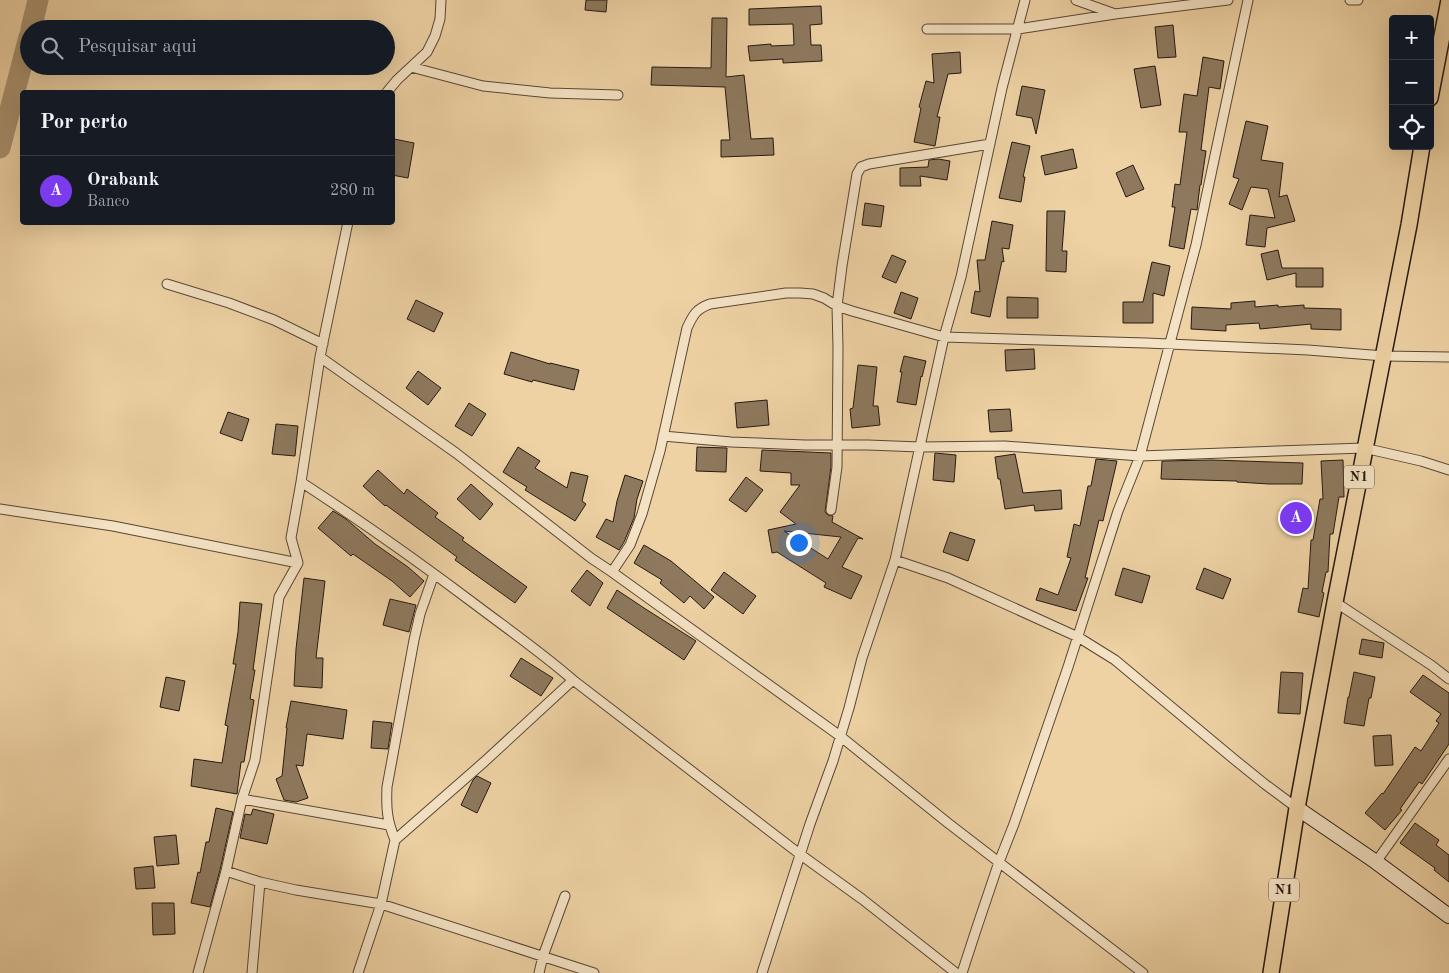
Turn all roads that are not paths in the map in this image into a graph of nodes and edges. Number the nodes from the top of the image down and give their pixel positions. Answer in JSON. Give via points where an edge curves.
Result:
{"nodes":[{"id":1,"x":441,"y":0,"type":"edge"},
{"id":2,"x":1025,"y":0,"type":"edge"},
{"id":3,"x":1076,"y":0,"type":"edge"},
{"id":4,"x":1228,"y":0,"type":"edge"},
{"id":5,"x":1248,"y":0,"type":"edge"},
{"id":6,"x":1350,"y":0,"type":"edge"},
{"id":7,"x":1358,"y":0,"type":"edge"},
{"id":8,"x":1449,"y":0,"type":"edge"},
{"id":9,"x":1115,"y":14,"type":"junction"},
{"id":10,"x":1018,"y":29,"type":"junction"},
{"id":11,"x":926,"y":30,"type":"dead end"},
{"id":12,"x":411,"y":67,"type":"junction"},
{"id":13,"x":1434,"y":77,"type":"edge"},
{"id":14,"x":389,"y":90,"type":"edge"},
{"id":15,"x":618,"y":95,"type":"dead end"},
{"id":16,"x":990,"y":144,"type":"junction"},
{"id":17,"x":1421,"y":150,"type":"edge"},
{"id":18,"x":347,"y":225,"type":"edge"},
{"id":19,"x":167,"y":284,"type":"dead end"},
{"id":20,"x":837,"y":306,"type":"junction"},
{"id":21,"x":944,"y":337,"type":"junction"},
{"id":22,"x":323,"y":344,"type":"junction"},
{"id":23,"x":1169,"y":344,"type":"junction"},
{"id":24,"x":1384,"y":356,"type":"junction"},
{"id":25,"x":320,"y":357,"type":"junction"},
{"id":26,"x":1449,"y":357,"type":"edge"},
{"id":27,"x":664,"y":436,"type":"junction"},
{"id":28,"x":837,"y":444,"type":"junction"},
{"id":29,"x":920,"y":447,"type":"junction"},
{"id":30,"x":1364,"y":448,"type":"junction"},
{"id":31,"x":1140,"y":456,"type":"junction"},
{"id":32,"x":1449,"y":470,"type":"edge"},
{"id":33,"x":301,"y":482,"type":"junction"},
{"id":34,"x":0,"y":509,"type":"edge"},
{"id":35,"x":832,"y":510,"type":"dead end"},
{"id":36,"x":895,"y":560,"type":"junction"},
{"id":37,"x":298,"y":563,"type":"junction"},
{"id":38,"x":612,"y":572,"type":"junction"},
{"id":39,"x":434,"y":574,"type":"junction"},
{"id":40,"x":1335,"y":602,"type":"junction"},
{"id":41,"x":1078,"y":637,"type":"junction"},
{"id":42,"x":1449,"y":679,"type":"edge"},
{"id":43,"x":573,"y":680,"type":"junction"},
{"id":44,"x":840,"y":736,"type":"junction"},
{"id":45,"x":1449,"y":759,"type":"edge"},
{"id":46,"x":242,"y":800,"type":"junction"},
{"id":47,"x":1297,"y":808,"type":"junction"},
{"id":48,"x":389,"y":825,"type":"junction"},
{"id":49,"x":395,"y":840,"type":"junction"},
{"id":50,"x":800,"y":855,"type":"junction"},
{"id":51,"x":999,"y":862,"type":"junction"},
{"id":52,"x":1376,"y":862,"type":"junction"},
{"id":53,"x":226,"y":871,"type":"junction"},
{"id":54,"x":260,"y":882,"type":"junction"},
{"id":55,"x":564,"y":896,"type":"dead end"},
{"id":56,"x":381,"y":904,"type":"junction"},
{"id":57,"x":1449,"y":916,"type":"edge"},
{"id":58,"x":543,"y":956,"type":"junction"},
{"id":59,"x":1274,"y":971,"type":"edge"},
{"id":60,"x":198,"y":973,"type":"edge"},
{"id":61,"x":252,"y":973,"type":"edge"},
{"id":62,"x":358,"y":973,"type":"edge"},
{"id":63,"x":539,"y":973,"type":"edge"},
{"id":64,"x":594,"y":973,"type":"edge"},
{"id":65,"x":762,"y":973,"type":"edge"},
{"id":66,"x":956,"y":973,"type":"edge"},
{"id":67,"x":962,"y":973,"type":"edge"},
{"id":68,"x":1143,"y":973,"type":"edge"}],
"edges":[{"from":1,"to":12,"type":"street","via":[[436,36],[427,52]]},
{"from":2,"to":10,"type":"street"},
{"from":3,"to":9,"type":"street"},
{"from":4,"to":9,"type":"street"},
{"from":5,"to":23,"type":"street","via":[[1196,245]]},
{"from":6,"to":7,"type":"street"},
{"from":8,"to":13,"type":"main road"},
{"from":9,"to":10,"type":"street"},
{"from":10,"to":11,"type":"street"},
{"from":10,"to":16,"type":"street"},
{"from":12,"to":14,"type":"street"},
{"from":12,"to":15,"type":"street","via":[[483,86],[550,93]]},
{"from":16,"to":20,"type":"street","via":[[860,167],[854,185]]},
{"from":16,"to":21,"type":"street","via":[[961,277]]},
{"from":17,"to":24,"type":"main road","number":"N1"},
{"from":18,"to":22,"type":"street"},
{"from":19,"to":22,"type":"street","via":[[274,320]]},
{"from":20,"to":21,"type":"street"},
{"from":20,"to":27,"type":"street","via":[[813,294],[786,293],[701,307],[687,328]]},
{"from":20,"to":28,"type":"street"},
{"from":21,"to":23,"type":"street"},
{"from":21,"to":29,"type":"street"},
{"from":22,"to":25,"type":"street"},
{"from":23,"to":24,"type":"street"},
{"from":23,"to":31,"type":"street"},
{"from":24,"to":26,"type":"street"},
{"from":24,"to":30,"type":"main road","number":"N1"},
{"from":25,"to":33,"type":"street"},
{"from":25,"to":38,"type":"street","via":[[456,453]]},
{"from":27,"to":28,"type":"street","via":[[731,442]]},
{"from":27,"to":38,"type":"street","via":[[642,514],[630,545]]},
{"from":28,"to":29,"type":"street"},
{"from":28,"to":35,"type":"street"},
{"from":29,"to":31,"type":"street","via":[[1005,446]]},
{"from":29,"to":36,"type":"street"},
{"from":30,"to":31,"type":"street"},
{"from":30,"to":32,"type":"street"},
{"from":30,"to":40,"type":"main road","number":"N1"},
{"from":31,"to":41,"type":"street","via":[[1118,511]]},
{"from":33,"to":37,"type":"street","via":[[291,538]]},
{"from":33,"to":39,"type":"street"},
{"from":34,"to":37,"type":"street","via":[[113,526]]},
{"from":36,"to":41,"type":"street","via":[[948,578]]},
{"from":36,"to":44,"type":"street"},
{"from":37,"to":46,"type":"street","via":[[279,597],[255,760]]},
{"from":38,"to":44,"type":"street"},
{"from":39,"to":43,"type":"street"},
{"from":39,"to":48,"type":"street","via":[[420,614],[394,746],[387,787]]},
{"from":40,"to":42,"type":"street"},
{"from":40,"to":47,"type":"main road","number":"N1"},
{"from":41,"to":47,"type":"street","via":[[1115,660]]},
{"from":41,"to":51,"type":"street"},
{"from":43,"to":49,"type":"street"},
{"from":43,"to":50,"type":"street"},
{"from":44,"to":50,"type":"street"},
{"from":44,"to":51,"type":"street"},
{"from":45,"to":52,"type":"street"},
{"from":46,"to":48,"type":"street"},
{"from":46,"to":53,"type":"street"},
{"from":47,"to":52,"type":"main road"},
{"from":47,"to":59,"type":"main road","number":"N1"},
{"from":48,"to":49,"type":"street"},
{"from":49,"to":56,"type":"street"},
{"from":50,"to":65,"type":"street"},
{"from":50,"to":66,"type":"street"},
{"from":51,"to":67,"type":"street"},
{"from":51,"to":68,"type":"street"},
{"from":52,"to":57,"type":"main road"},
{"from":53,"to":54,"type":"street"},
{"from":53,"to":60,"type":"street"},
{"from":54,"to":56,"type":"street"},
{"from":54,"to":61,"type":"street"},
{"from":55,"to":58,"type":"street"},
{"from":56,"to":58,"type":"street"},
{"from":56,"to":62,"type":"street"},
{"from":58,"to":63,"type":"street"},
{"from":58,"to":64,"type":"street"}]}
